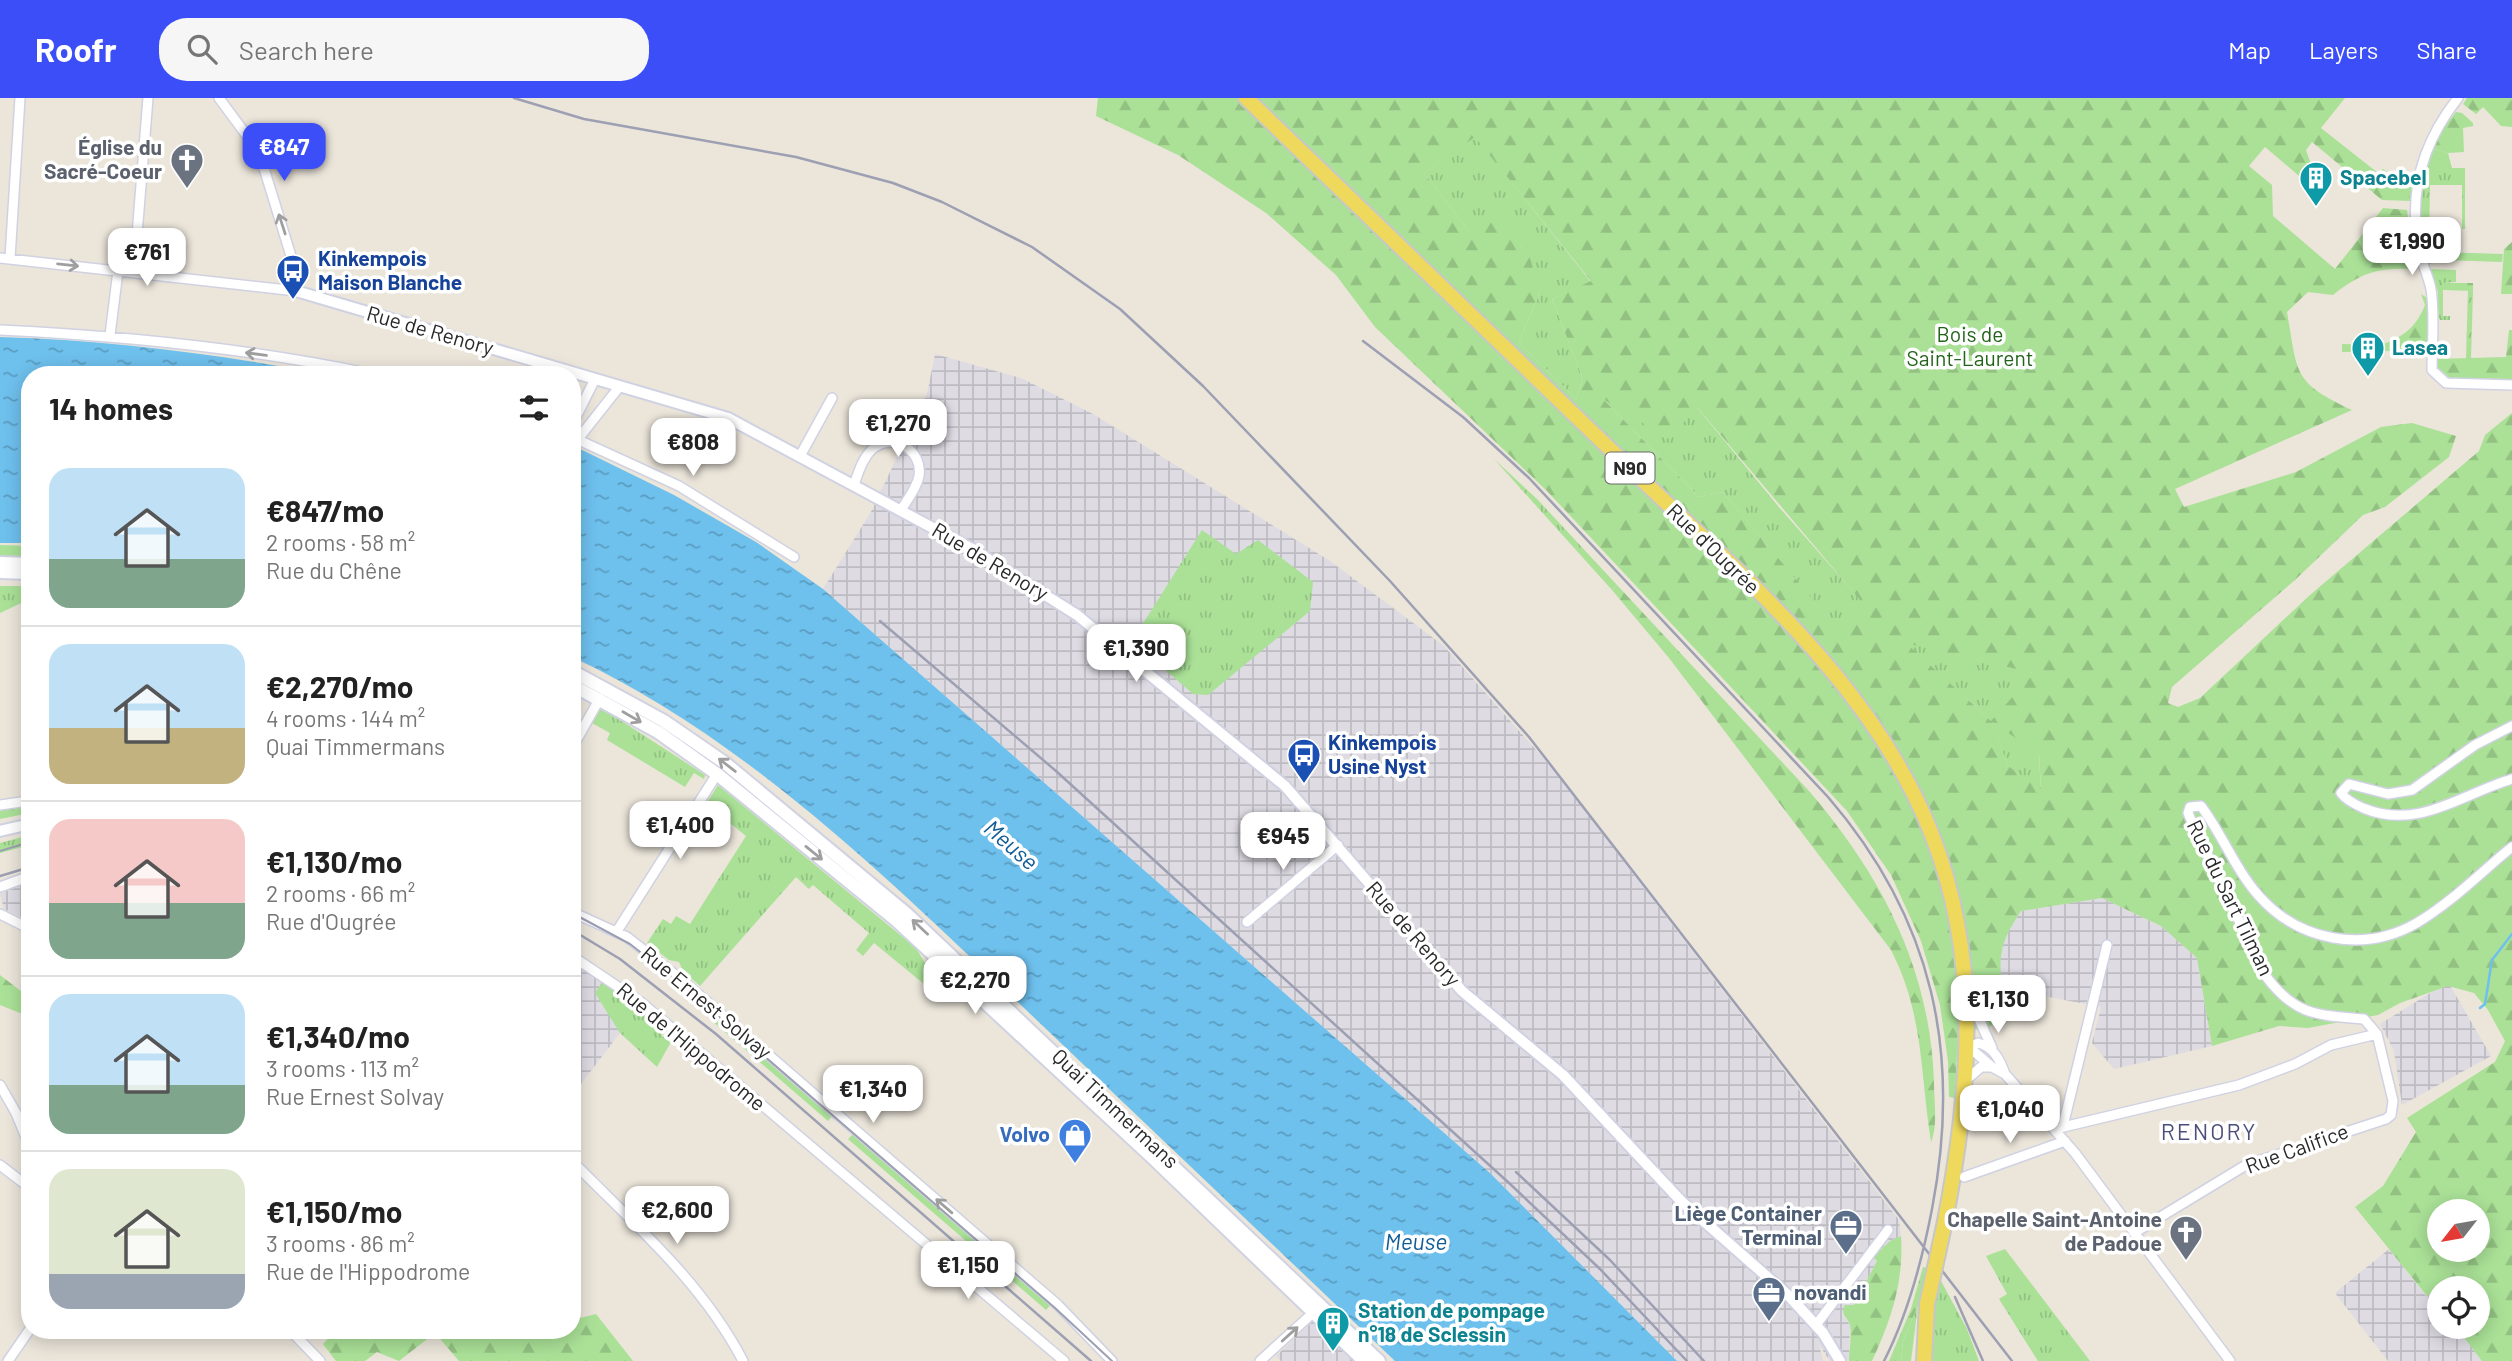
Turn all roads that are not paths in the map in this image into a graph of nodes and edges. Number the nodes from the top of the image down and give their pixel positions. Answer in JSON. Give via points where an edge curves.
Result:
{"nodes":[{"id":1,"x":20,"y":98,"type":"edge"},
{"id":2,"x":148,"y":98,"type":"edge"},
{"id":3,"x":219,"y":98,"type":"edge"},
{"id":4,"x":1246,"y":98,"type":"edge"},
{"id":5,"x":2458,"y":98,"type":"edge"},
{"id":6,"x":5,"y":258,"type":"edge"},
{"id":7,"x":118,"y":271,"type":"junction"},
{"id":8,"x":134,"y":272,"type":"junction"},
{"id":9,"x":296,"y":291,"type":"junction"},
{"id":10,"x":0,"y":330,"type":"edge"},
{"id":11,"x":110,"y":335,"type":"junction"},
{"id":12,"x":329,"y":366,"type":"edge"},
{"id":13,"x":551,"y":366,"type":"edge"},
{"id":14,"x":581,"y":375,"type":"edge"},
{"id":15,"x":595,"y":379,"type":"junction"},
{"id":16,"x":2512,"y":385,"type":"edge"},
{"id":17,"x":620,"y":386,"type":"junction"},
{"id":18,"x":832,"y":398,"type":"dead end"},
{"id":19,"x":581,"y":407,"type":"edge"},
{"id":20,"x":581,"y":431,"type":"edge"},
{"id":21,"x":581,"y":441,"type":"edge"},
{"id":22,"x":800,"y":456,"type":"junction"},
{"id":23,"x":854,"y":485,"type":"junction"},
{"id":24,"x":901,"y":510,"type":"junction"},
{"id":25,"x":794,"y":557,"type":"dead end"},
{"id":26,"x":0,"y":563,"type":"edge"},
{"id":27,"x":21,"y":564,"type":"edge"},
{"id":28,"x":0,"y":572,"type":"edge"},
{"id":29,"x":21,"y":573,"type":"edge"},
{"id":30,"x":581,"y":676,"type":"edge"},
{"id":31,"x":581,"y":689,"type":"edge"},
{"id":32,"x":600,"y":698,"type":"junction"},
{"id":33,"x":2512,"y":726,"type":"edge"},
{"id":34,"x":581,"y":732,"type":"edge"},
{"id":35,"x":717,"y":774,"type":"junction"},
{"id":36,"x":2512,"y":779,"type":"edge"},
{"id":37,"x":21,"y":802,"type":"dead end"},
{"id":38,"x":0,"y":805,"type":"edge"},
{"id":39,"x":21,"y":826,"type":"edge"},
{"id":40,"x":0,"y":831,"type":"edge"},
{"id":41,"x":1338,"y":845,"type":"junction"},
{"id":42,"x":2512,"y":847,"type":"edge"},
{"id":43,"x":21,"y":879,"type":"edge"},
{"id":44,"x":0,"y":887,"type":"edge"},
{"id":45,"x":0,"y":914,"type":"edge"},
{"id":46,"x":581,"y":917,"type":"edge"},
{"id":47,"x":1247,"y":922,"type":"dead end"},
{"id":48,"x":21,"y":924,"type":"edge"},
{"id":49,"x":617,"y":931,"type":"junction"},
{"id":50,"x":2108,"y":945,"type":"dead end"},
{"id":51,"x":581,"y":962,"type":"edge"},
{"id":52,"x":1967,"y":991,"type":"junction"},
{"id":53,"x":2377,"y":1034,"type":"junction"},
{"id":54,"x":1969,"y":1047,"type":"junction"},
{"id":55,"x":1994,"y":1052,"type":"junction"},
{"id":56,"x":1992,"y":1067,"type":"junction"},
{"id":57,"x":2005,"y":1074,"type":"junction"},
{"id":58,"x":1965,"y":1082,"type":"junction"},
{"id":59,"x":0,"y":1085,"type":"edge"},
{"id":60,"x":21,"y":1125,"type":"edge"},
{"id":61,"x":2059,"y":1127,"type":"junction"},
{"id":62,"x":2065,"y":1141,"type":"junction"},
{"id":63,"x":0,"y":1165,"type":"edge"},
{"id":64,"x":581,"y":1170,"type":"edge"},
{"id":65,"x":1964,"y":1177,"type":"dead end"},
{"id":66,"x":21,"y":1181,"type":"edge"},
{"id":67,"x":1888,"y":1230,"type":"dead end"},
{"id":68,"x":2134,"y":1233,"type":"junction"},
{"id":69,"x":1314,"y":1312,"type":"junction"},
{"id":70,"x":1816,"y":1325,"type":"junction"},
{"id":71,"x":23,"y":1339,"type":"edge"},
{"id":72,"x":299,"y":1339,"type":"edge"},
{"id":73,"x":1263,"y":1358,"type":"edge"},
{"id":74,"x":8,"y":1361,"type":"edge"},
{"id":75,"x":320,"y":1361,"type":"edge"},
{"id":76,"x":743,"y":1361,"type":"edge"},
{"id":77,"x":1064,"y":1361,"type":"edge"},
{"id":78,"x":1112,"y":1361,"type":"edge"},
{"id":79,"x":1364,"y":1361,"type":"edge"},
{"id":80,"x":1379,"y":1361,"type":"edge"},
{"id":81,"x":1840,"y":1361,"type":"edge"},
{"id":82,"x":1924,"y":1361,"type":"edge"},
{"id":83,"x":2230,"y":1361,"type":"edge"}],
"edges":[{"from":1,"to":6,"type":"street"},
{"from":2,"to":8,"type":"street"},
{"from":9,"to":3,"type":"street","one_way":true,"via":[[284,230],[259,152]]},
{"from":4,"to":52,"type":"main road","name":"Rue d'Ougrée","number":"N90","via":[[1756,591],[1842,683],[1892,752],[1929,827],[1949,886]]},
{"from":5,"to":16,"type":"street","via":[[2437,125],[2424,159],[2414,214],[2431,291],[2432,370],[2446,383]]},
{"from":6,"to":7,"type":"street","name":"Rue de Renory","one_way":true},
{"from":7,"to":8,"type":"street","name":"Rue de Renory"},
{"from":7,"to":11,"type":"street"},
{"from":8,"to":9,"type":"street","name":"Rue de Renory"},
{"from":9,"to":13,"type":"street","name":"Rue de Renory"},
{"from":10,"to":11,"type":"street"},
{"from":12,"to":11,"type":"street","one_way":true},
{"from":14,"to":15,"type":"street","name":"Rue de Renory"},
{"from":15,"to":17,"type":"street","name":"Rue de Renory"},
{"from":15,"to":19,"type":"street"},
{"from":17,"to":20,"type":"street"},
{"from":17,"to":22,"type":"street","name":"Rue de Renory","via":[[729,418]]},
{"from":18,"to":22,"type":"street"},
{"from":21,"to":25,"type":"street","via":[[679,486]]},
{"from":22,"to":23,"type":"street","name":"Rue de Renory"},
{"from":23,"to":24,"type":"street","name":"Rue de Renory"},
{"from":23,"to":24,"type":"street","via":[[875,446],[890,442],[905,446],[914,452],[920,470]]},
{"from":24,"to":41,"type":"street","name":"Rue de Renory","via":[[988,558],[1086,622],[1285,786]]},
{"from":26,"to":27,"type":"main road"},
{"from":28,"to":29,"type":"main road"},
{"from":80,"to":30,"type":"main road","name":"Quai Timmermans","one_way":true,"via":[[907,914],[725,763],[664,721]]},
{"from":31,"to":32,"type":"main road","name":"Quai Timmermans"},
{"from":32,"to":34,"type":"street"},
{"from":32,"to":35,"type":"main road","name":"Quai Timmermans","one_way":true},
{"from":33,"to":36,"type":"street","via":[[2475,745],[2412,790],[2388,794],[2349,784],[2341,793],[2371,811],[2401,816],[2437,810]]},
{"from":35,"to":49,"type":"street"},
{"from":35,"to":69,"type":"main road","name":"Quai Timmermans","one_way":true,"via":[[896,920]]},
{"from":37,"to":38,"type":"street"},
{"from":39,"to":40,"type":"street"},
{"from":41,"to":47,"type":"street"},
{"from":41,"to":70,"type":"street","name":"Rue de Renory","via":[[1472,1001],[1572,1084],[1682,1202]]},
{"from":42,"to":53,"type":"street","name":"Rue du Sart Tilman","via":[[2417,923],[2378,937],[2331,939],[2277,913],[2247,879],[2201,806],[2190,807],[2195,829],[2274,987],[2299,1008],[2332,1018],[2364,1019]]},
{"from":43,"to":44,"type":"street"},
{"from":45,"to":48,"type":"street"},
{"from":46,"to":49,"type":"street","name":"Rue Ernest Solvay"},
{"from":78,"to":49,"type":"street","name":"Rue Ernest Solvay","one_way":true,"via":[[1058,1305],[682,980]]},
{"from":50,"to":61,"type":"street"},
{"from":51,"to":77,"type":"street","name":"Rue de l'Hippodrome","via":[[642,1003]]},
{"from":52,"to":54,"type":"main road","name":"Rue d'Ougrée","number":"N90"},
{"from":52,"to":55,"type":"street","name":"Rue d'Ougrée"},
{"from":53,"to":61,"type":"street","via":[[2331,1045],[2239,1085]]},
{"from":53,"to":68,"type":"street","name":"Rue Califice","via":[[2393,1101],[2391,1115],[2246,1165]]},
{"from":54,"to":55,"type":"street","via":[[1983,1044]]},
{"from":54,"to":56,"type":"street","name":"Rue d'Ougrée"},
{"from":54,"to":58,"type":"main road","number":"N90"},
{"from":55,"to":57,"type":"street","name":"Rue d'Ougrée"},
{"from":56,"to":57,"type":"street","name":"Rue d'Ougrée"},
{"from":56,"to":58,"type":"street","via":[[1976,1069]]},
{"from":57,"to":61,"type":"street","name":"Rue d'Ougrée"},
{"from":58,"to":82,"type":"main road","number":"N90","bridge":true,"via":[[1944,1226],[1927,1304]]},
{"from":59,"to":60,"type":"street"},
{"from":61,"to":62,"type":"street","name":"Rue d'Ougrée"},
{"from":62,"to":65,"type":"street"},
{"from":62,"to":68,"type":"street","name":"Rue d'Ougrée"},
{"from":63,"to":66,"type":"street"},
{"from":64,"to":76,"type":"street","via":[[695,1285]]},
{"from":67,"to":70,"type":"street"},
{"from":68,"to":83,"type":"street"},
{"from":73,"to":69,"type":"street","one_way":true},
{"from":69,"to":79,"type":"main road","name":"Quai Timmermans"},
{"from":70,"to":81,"type":"street","name":"Rue de Renory"},
{"from":71,"to":74,"type":"street"},
{"from":72,"to":75,"type":"street"}]}
